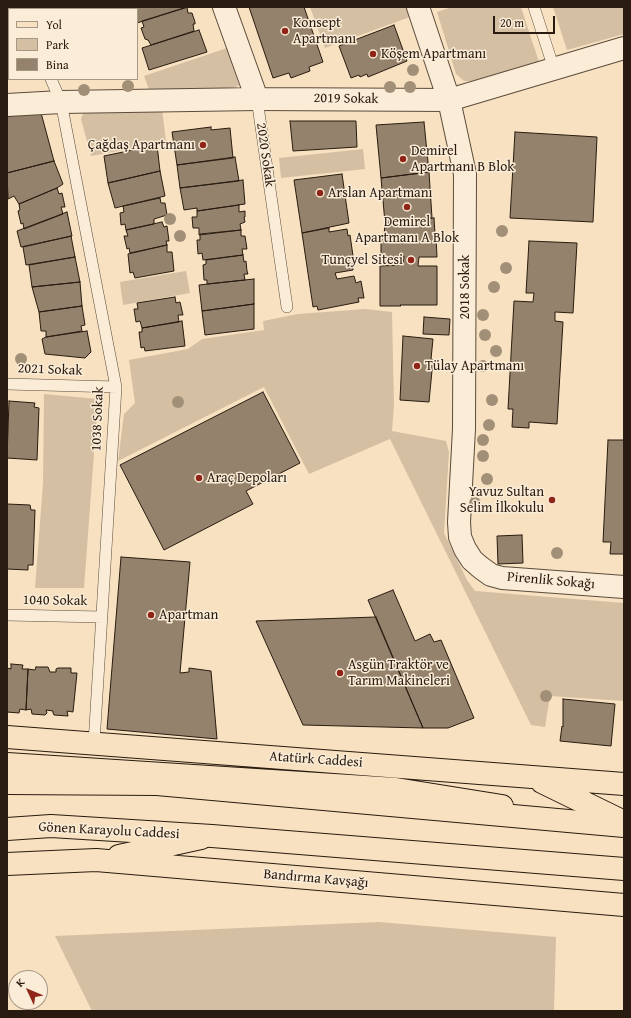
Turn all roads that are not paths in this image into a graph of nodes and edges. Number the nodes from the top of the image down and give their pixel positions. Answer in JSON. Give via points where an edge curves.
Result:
{"nodes":[{"id":1,"x":224,"y":7,"type":"edge"},
{"id":2,"x":418,"y":7,"type":"edge"},
{"id":3,"x":534,"y":7,"type":"edge"},
{"id":4,"x":624,"y":48,"type":"edge"},
{"id":5,"x":554,"y":69,"type":"junction"},
{"id":6,"x":51,"y":80,"type":"edge"},
{"id":7,"x":257,"y":99,"type":"junction"},
{"id":8,"x":449,"y":100,"type":"junction"},
{"id":9,"x":61,"y":102,"type":"junction"},
{"id":10,"x":7,"y":105,"type":"edge"},
{"id":11,"x":287,"y":307,"type":"dead end"},
{"id":12,"x":7,"y":384,"type":"edge"},
{"id":13,"x":116,"y":387,"type":"junction"},
{"id":14,"x":480,"y":567,"type":"joint"},
{"id":15,"x":624,"y":587,"type":"edge"},
{"id":16,"x":7,"y":615,"type":"edge"},
{"id":17,"x":102,"y":617,"type":"junction"},
{"id":18,"x":7,"y":737,"type":"edge"},
{"id":19,"x":94,"y":743,"type":"junction"},
{"id":20,"x":7,"y":764,"type":"edge"},
{"id":21,"x":530,"y":776,"type":"junction"},
{"id":22,"x":7,"y":783,"type":"edge"},
{"id":23,"x":624,"y":784,"type":"edge"},
{"id":24,"x":624,"y":822,"type":"edge"},
{"id":25,"x":624,"y":826,"type":"edge"},
{"id":26,"x":7,"y":829,"type":"edge"},
{"id":27,"x":212,"y":836,"type":"junction"},
{"id":28,"x":96,"y":860,"type":"junction"},
{"id":29,"x":7,"y":864,"type":"edge"},
{"id":30,"x":624,"y":869,"type":"edge"},
{"id":31,"x":624,"y":905,"type":"edge"}],
"edges":[{"from":1,"to":7,"type":"street","name":"2020 Sokak"},
{"from":2,"to":8,"type":"street","name":"2018 Sokak"},
{"from":3,"to":5,"type":"lane"},
{"from":4,"to":5,"type":"street","name":"2019 Sokak"},
{"from":5,"to":8,"type":"street","name":"2019 Sokak"},
{"from":6,"to":9,"type":"lane","name":"1038 Sokak"},
{"from":7,"to":8,"type":"street","name":"2019 Sokak"},
{"from":7,"to":9,"type":"street","name":"2019 Sokak"},
{"from":7,"to":11,"type":"lane","name":"2020 Sokak"},
{"from":8,"to":14,"type":"street","name":"2018 Sokak","via":[[466,174],[464,430],[459,522],[460,537],[465,549]]},
{"from":9,"to":10,"type":"street","name":"2019 Sokak"},
{"from":9,"to":13,"type":"lane","name":"1038 Sokak"},
{"from":12,"to":13,"type":"lane","name":"2021 Sokak"},
{"from":13,"to":17,"type":"lane","name":"1038 Sokak"},
{"from":14,"to":15,"type":"street","name":"Pirenlik Sokağı","via":[[502,578]]},
{"from":16,"to":17,"type":"lane","name":"1040 Sokak"},
{"from":17,"to":19,"type":"lane","name":"1038 Sokak"},
{"from":18,"to":19,"type":"main road","name":"Atatürk Caddesi"},
{"from":19,"to":21,"type":"main road","name":"Atatürk Caddesi"},
{"from":20,"to":25,"type":"main road","via":[[396,789]]},
{"from":21,"to":23,"type":"main road","name":"Atatürk Caddesi"},
{"from":21,"to":24,"type":"main road"},
{"from":22,"to":25,"type":"main road","via":[[157,784]]},
{"from":26,"to":27,"type":"main road","name":"Gönen Karayolu Caddesi","via":[[52,826]]},
{"from":27,"to":28,"type":"main road"},
{"from":27,"to":30,"type":"main road"},
{"from":28,"to":29,"type":"main road","name":"Bandırma Kavşağı"},
{"from":28,"to":31,"type":"main road","name":"Bandırma Kavşağı"}]}
